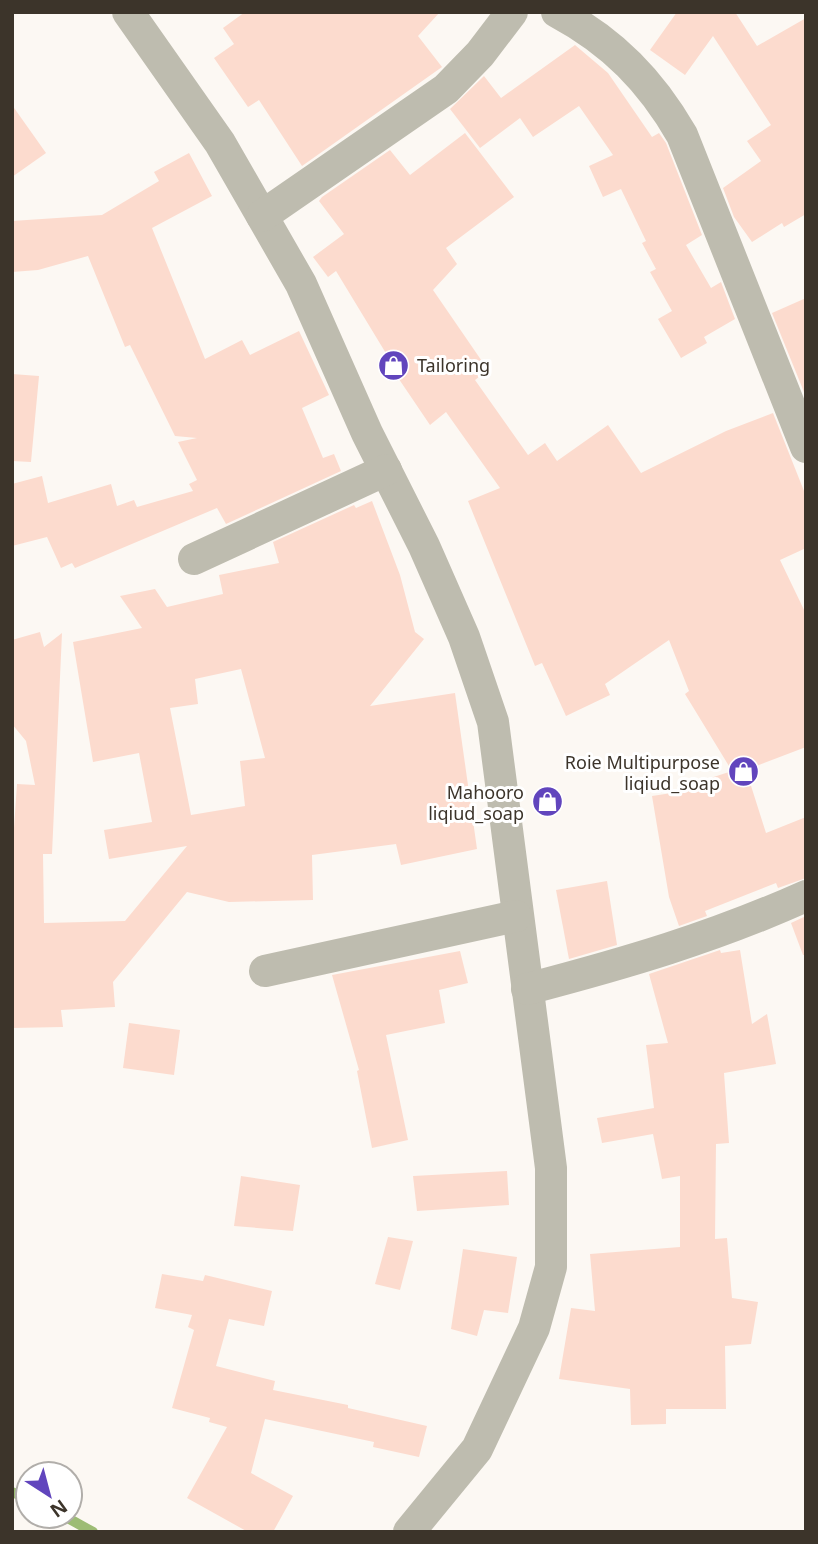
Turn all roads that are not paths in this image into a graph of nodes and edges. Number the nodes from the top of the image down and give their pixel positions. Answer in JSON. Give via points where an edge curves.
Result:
{"nodes":[{"id":1,"x":128,"y":12,"type":"edge"},
{"id":2,"x":512,"y":12,"type":"edge"},
{"id":3,"x":557,"y":12,"type":"edge"},
{"id":4,"x":262,"y":216,"type":"junction"},
{"id":5,"x":806,"y":447,"type":"edge"},
{"id":6,"x":386,"y":470,"type":"junction"},
{"id":7,"x":194,"y":559,"type":"dead end"},
{"id":8,"x":806,"y":896,"type":"edge"},
{"id":9,"x":516,"y":916,"type":"junction"},
{"id":10,"x":265,"y":971,"type":"dead end"},
{"id":11,"x":527,"y":989,"type":"junction"},
{"id":12,"x":409,"y":1532,"type":"edge"}],
"edges":[{"from":1,"to":4,"type":"street","via":[[220,143]]},
{"from":2,"to":4,"type":"street","via":[[446,89]]},
{"from":3,"to":5,"type":"street","via":[[626,61],[659,95],[682,135]]},
{"from":4,"to":6,"type":"street","via":[[301,284]]},
{"from":6,"to":7,"type":"street"},
{"from":6,"to":9,"type":"street","via":[[464,637],[493,722]]},
{"from":8,"to":11,"type":"street","via":[[688,944]]},
{"from":9,"to":10,"type":"street"},
{"from":9,"to":11,"type":"street"},
{"from":11,"to":12,"type":"street","via":[[551,1168],[551,1267],[534,1328],[477,1449]]}]}
